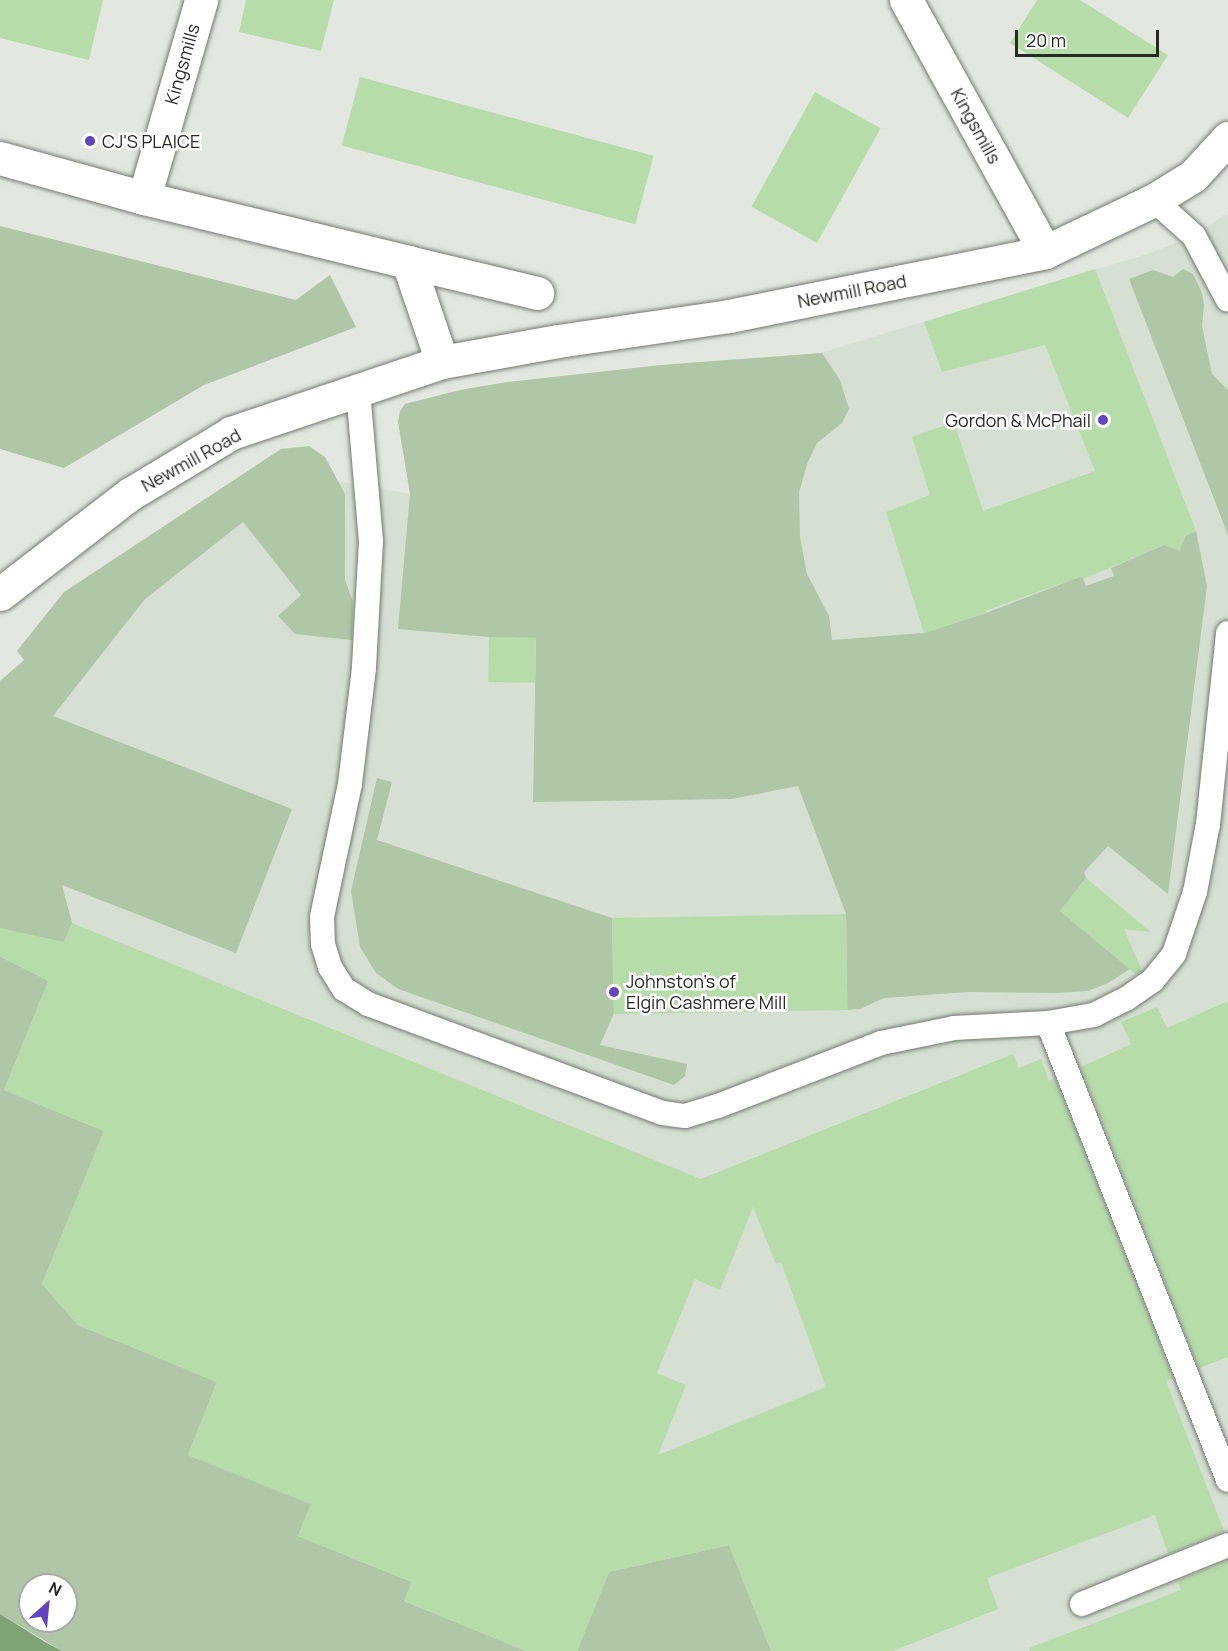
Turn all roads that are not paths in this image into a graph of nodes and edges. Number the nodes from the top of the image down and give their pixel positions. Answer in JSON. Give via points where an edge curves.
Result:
{"nodes":[{"id":1,"x":201,"y":0,"type":"edge"},
{"id":2,"x":906,"y":0,"type":"edge"},
{"id":3,"x":1228,"y":138,"type":"edge"},
{"id":4,"x":0,"y":158,"type":"edge"},
{"id":5,"x":144,"y":198,"type":"junction"},
{"id":6,"x":1154,"y":200,"type":"junction"},
{"id":7,"x":1045,"y":252,"type":"junction"},
{"id":8,"x":408,"y":262,"type":"junction"},
{"id":9,"x":537,"y":293,"type":"dead end"},
{"id":10,"x":1228,"y":300,"type":"edge"},
{"id":11,"x":442,"y":362,"type":"junction"},
{"id":12,"x":358,"y":390,"type":"junction"},
{"id":13,"x":0,"y":594,"type":"edge"},
{"id":14,"x":1228,"y":633,"type":"edge"},
{"id":15,"x":1048,"y":1023,"type":"junction"},
{"id":16,"x":1228,"y":1480,"type":"edge"},
{"id":17,"x":1228,"y":1545,"type":"edge"},
{"id":18,"x":1082,"y":1604,"type":"dead end"}],
"edges":[{"from":1,"to":5,"type":"street","name":"Kingsmills"},
{"from":2,"to":7,"type":"street","name":"Kingsmills"},
{"from":3,"to":6,"type":"street","name":"Newmill Road","via":[[1193,176]]},
{"from":4,"to":5,"type":"street"},
{"from":5,"to":8,"type":"street"},
{"from":6,"to":7,"type":"street","name":"Newmill Road"},
{"from":6,"to":10,"type":"lane","via":[[1194,236]]},
{"from":7,"to":11,"type":"street","name":"Newmill Road","via":[[729,316]]},
{"from":8,"to":9,"type":"street"},
{"from":8,"to":11,"type":"street"},
{"from":11,"to":12,"type":"street","name":"Newmill Road"},
{"from":12,"to":13,"type":"street","name":"Newmill Road","via":[[222,438],[130,494]]},
{"from":12,"to":15,"type":"lane","via":[[371,541],[364,668],[350,784],[322,917],[323,944],[330,968],[344,989],[368,1004],[663,1113],[684,1116],[881,1043],[954,1028]]},
{"from":14,"to":15,"type":"lane","via":[[1208,824],[1195,892],[1174,954],[1153,980],[1126,999],[1094,1015]]},
{"from":15,"to":16,"type":"lane"},
{"from":17,"to":18,"type":"lane"}]}
